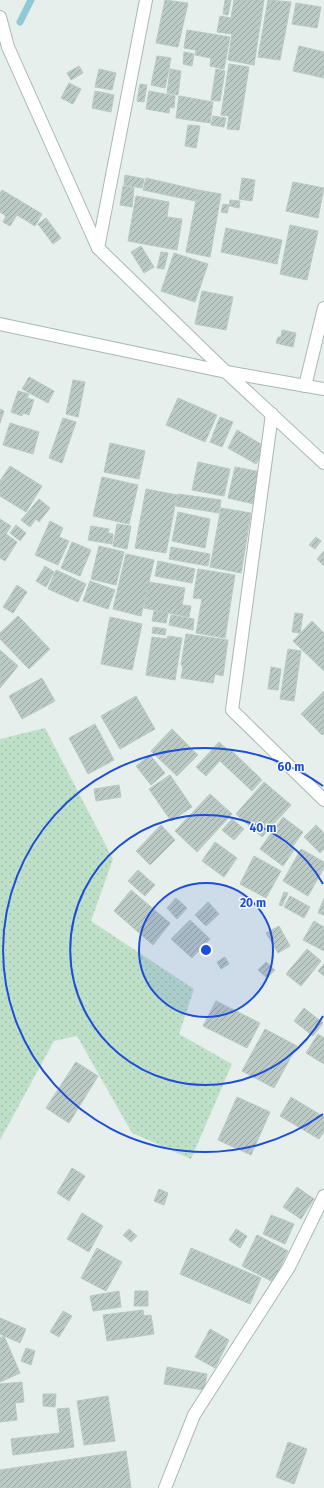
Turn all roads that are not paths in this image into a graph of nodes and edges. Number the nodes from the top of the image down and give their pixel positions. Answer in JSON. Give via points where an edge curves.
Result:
{"nodes":[{"id":1,"x":146,"y":0,"type":"edge"},
{"id":2,"x":0,"y":17,"type":"edge"},
{"id":3,"x":98,"y":248,"type":"junction"},
{"id":4,"x":324,"y":308,"type":"edge"},
{"id":5,"x":0,"y":324,"type":"edge"},
{"id":6,"x":226,"y":372,"type":"junction"},
{"id":7,"x":306,"y":386,"type":"junction"},
{"id":8,"x":324,"y":389,"type":"edge"},
{"id":9,"x":272,"y":414,"type":"junction"},
{"id":10,"x":324,"y":462,"type":"edge"},
{"id":11,"x":324,"y":800,"type":"edge"},
{"id":12,"x":324,"y":1196,"type":"edge"},
{"id":13,"x":165,"y":1488,"type":"edge"}],
"edges":[{"from":1,"to":3,"type":"street"},
{"from":2,"to":3,"type":"street","via":[[8,47]]},
{"from":3,"to":6,"type":"street"},
{"from":4,"to":7,"type":"street"},
{"from":5,"to":6,"type":"street"},
{"from":6,"to":7,"type":"street"},
{"from":6,"to":9,"type":"street"},
{"from":7,"to":8,"type":"street"},
{"from":9,"to":10,"type":"street"},
{"from":9,"to":11,"type":"street","via":[[232,710]]},
{"from":12,"to":13,"type":"street","via":[[289,1267],[194,1415]]}]}
